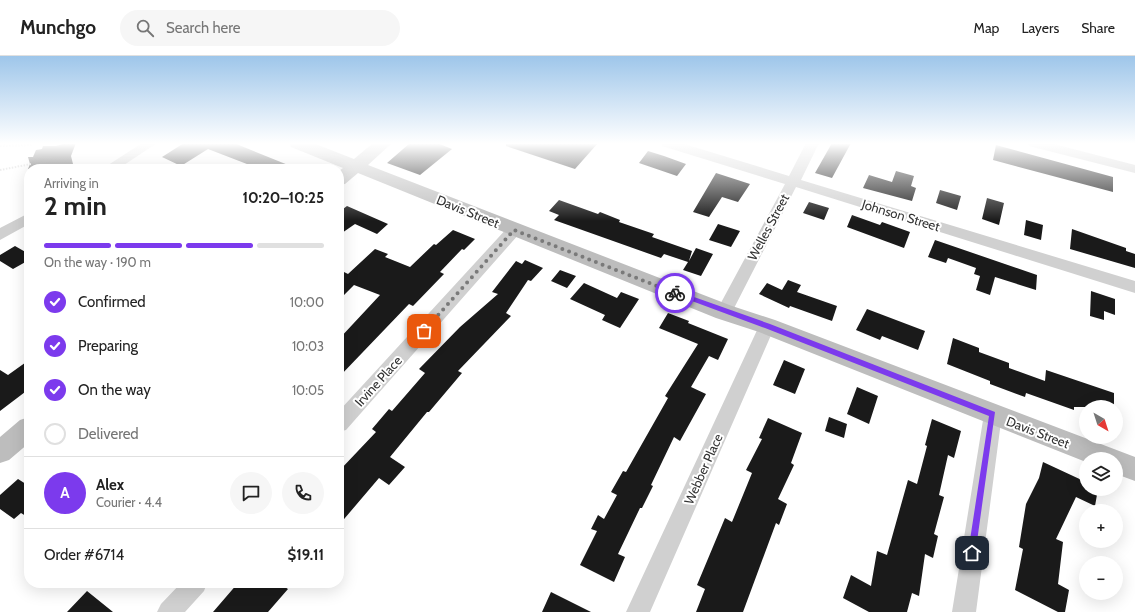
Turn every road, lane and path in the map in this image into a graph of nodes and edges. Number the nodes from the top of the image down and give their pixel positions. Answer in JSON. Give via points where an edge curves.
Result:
{"nodes":[{"id":1,"x":352,"y":169,"type":"edge"},
{"id":2,"x":363,"y":169,"type":"edge"},
{"id":3,"x":750,"y":169,"type":"edge"},
{"id":4,"x":799,"y":169,"type":"edge"},
{"id":5,"x":344,"y":176,"type":"edge"},
{"id":6,"x":792,"y":182,"type":"junction"},
{"id":7,"x":24,"y":221,"type":"edge"},
{"id":8,"x":514,"y":230,"type":"junction"},
{"id":9,"x":0,"y":235,"type":"edge"},
{"id":10,"x":1135,"y":287,"type":"edge"},
{"id":11,"x":724,"y":312,"type":"junction"},
{"id":12,"x":767,"y":326,"type":"junction"},
{"id":13,"x":993,"y":414,"type":"junction"},
{"id":14,"x":344,"y":418,"type":"edge"},
{"id":15,"x":24,"y":432,"type":"edge"},
{"id":16,"x":0,"y":452,"type":"edge"},
{"id":17,"x":1092,"y":452,"type":"edge"},
{"id":18,"x":1123,"y":465,"type":"edge"},
{"id":19,"x":1135,"y":469,"type":"edge"},
{"id":20,"x":191,"y":588,"type":"edge"},
{"id":21,"x":169,"y":612,"type":"edge"},
{"id":22,"x":638,"y":612,"type":"edge"},
{"id":23,"x":964,"y":612,"type":"edge"}],
"edges":[{"from":1,"to":5,"type":"street"},
{"from":2,"to":8,"type":"street","name":"Davis Street"},
{"from":3,"to":6,"type":"street","name":"Johnson Street"},
{"from":4,"to":6,"type":"street","name":"Welles Street"},
{"from":6,"to":10,"type":"street","name":"Johnson Street"},
{"from":6,"to":11,"type":"street","name":"Welles Street"},
{"from":7,"to":9,"type":"street"},
{"from":8,"to":11,"type":"street","name":"Davis Street"},
{"from":8,"to":14,"type":"street","name":"Irvine Place"},
{"from":11,"to":12,"type":"street","name":"Davis Street"},
{"from":12,"to":13,"type":"street","name":"Davis Street"},
{"from":12,"to":22,"type":"street","name":"Webber Place"},
{"from":13,"to":17,"type":"street","name":"Davis Street"},
{"from":13,"to":23,"type":"street"},
{"from":15,"to":16,"type":"street"},
{"from":18,"to":19,"type":"street"},
{"from":20,"to":21,"type":"street"}]}
